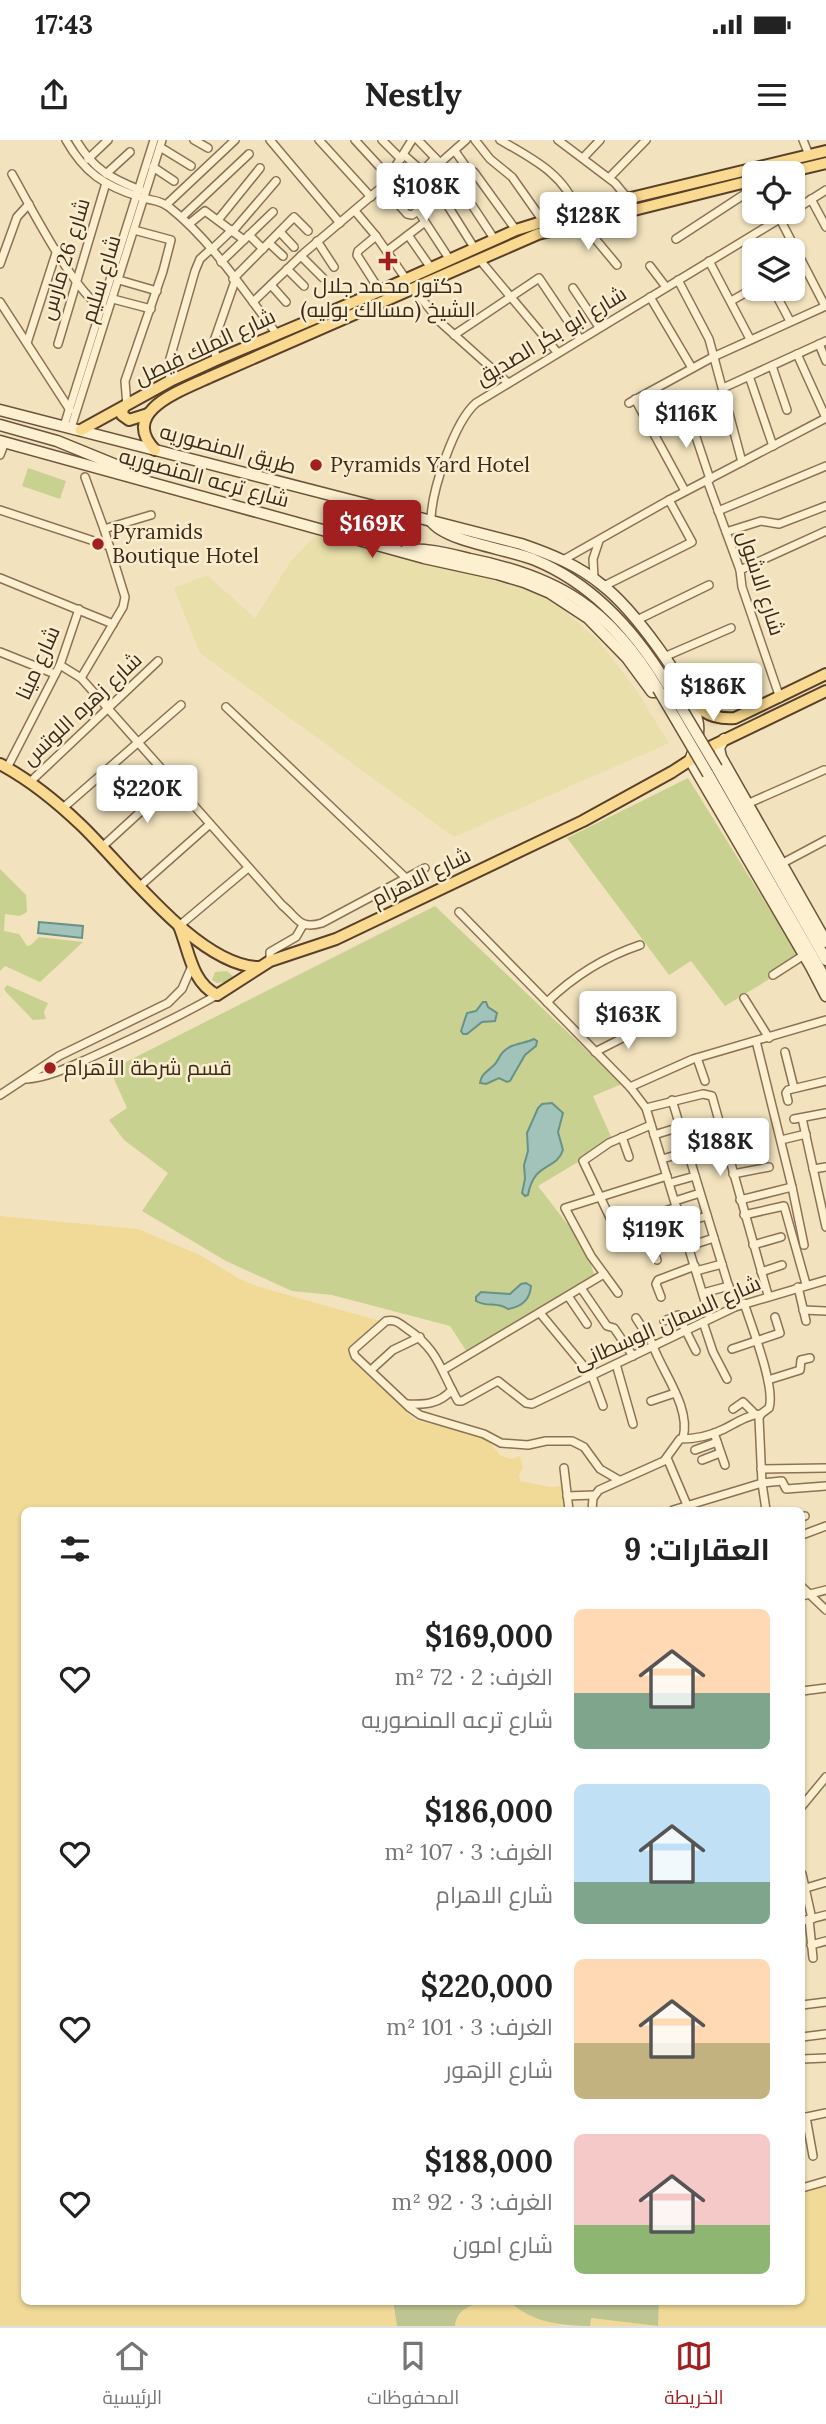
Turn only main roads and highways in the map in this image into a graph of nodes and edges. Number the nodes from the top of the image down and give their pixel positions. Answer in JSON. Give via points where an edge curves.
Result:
{"nodes":[{"id":1,"x":826,"y":151,"type":"edge"},
{"id":2,"x":793,"y":161,"type":"edge"},
{"id":3,"x":826,"y":163,"type":"edge"},
{"id":4,"x":805,"y":168,"type":"edge"},
{"id":5,"x":742,"y":178,"type":"edge"},
{"id":6,"x":732,"y":180,"type":"junction"},
{"id":7,"x":579,"y":217,"type":"junction"},
{"id":8,"x":477,"y":254,"type":"junction"},
{"id":9,"x":125,"y":407,"type":"junction"},
{"id":10,"x":0,"y":410,"type":"edge"},
{"id":11,"x":148,"y":414,"type":"junction"},
{"id":12,"x":0,"y":425,"type":"edge"},
{"id":13,"x":72,"y":428,"type":"junction"},
{"id":14,"x":2,"y":442,"type":"edge"},
{"id":15,"x":155,"y":450,"type":"junction"},
{"id":16,"x":156,"y":485,"type":"junction"},
{"id":17,"x":430,"y":521,"type":"junction"},
{"id":18,"x":399,"y":551,"type":"junction"},
{"id":19,"x":826,"y":674,"type":"edge"},
{"id":20,"x":677,"y":678,"type":"junction"},
{"id":21,"x":684,"y":689,"type":"junction"},
{"id":22,"x":826,"y":691,"type":"edge"},
{"id":23,"x":724,"y":739,"type":"junction"},
{"id":24,"x":721,"y":757,"type":"junction"},
{"id":25,"x":692,"y":764,"type":"junction"},
{"id":26,"x":4,"y":766,"type":"edge"},
{"id":27,"x":178,"y":926,"type":"junction"},
{"id":28,"x":826,"y":942,"type":"edge"},
{"id":29,"x":826,"y":960,"type":"edge"},
{"id":30,"x":258,"y":967,"type":"junction"},
{"id":31,"x":826,"y":980,"type":"edge"},
{"id":32,"x":826,"y":996,"type":"edge"}],
"edges":[{"from":1,"to":2,"type":"main road","name":"شارع الملك فيصل"},
{"from":3,"to":4,"type":"main road"},
{"from":5,"to":6,"type":"main road","name":"شارع الملك فيصل"},
{"from":6,"to":7,"type":"main road","name":"شارع الملك فيصل"},
{"from":6,"to":7,"type":"main road","name":"شارع الملك فيصل","via":[[629,200]]},
{"from":7,"to":8,"type":"main road","name":"شارع الملك فيصل"},
{"from":7,"to":8,"type":"main road","name":"شارع الملك فيصل","via":[[516,230]]},
{"from":8,"to":9,"type":"main road","name":"شارع الملك فيصل","via":[[450,260],[216,359]]},
{"from":8,"to":11,"type":"main road","name":"شارع الملك فيصل","via":[[414,289],[199,382],[156,404]]},
{"from":9,"to":11,"type":"main road","via":[[123,417],[129,421]]},
{"from":9,"to":13,"type":"main road","name":"شارع الملك فيصل"},
{"from":10,"to":13,"type":"main road","name":"طريق المنصوريه"},
{"from":11,"to":15,"type":"main road","name":"شارع الملك فيصل","via":[[145,433]]},
{"from":12,"to":16,"type":"main road","via":[[57,441]]},
{"from":13,"to":15,"type":"main road","name":"طريق المنصوريه"},
{"from":14,"to":16,"type":"main road","name":"شارع ترعه المنصوريه"},
{"from":15,"to":17,"type":"main road","name":"طريق المنصوريه"},
{"from":16,"to":18,"type":"main road","name":"شارع ترعه المنصوريه"},
{"from":17,"to":20,"type":"main road","name":"طريق المنصوريه","via":[[521,544],[594,578],[637,620]]},
{"from":17,"to":29,"type":"main road","bridge":true,"via":[[444,533],[522,555],[559,572],[593,595],[628,628],[654,662]]},
{"from":18,"to":20,"type":"main road","name":"شارع ترعه المنصوريه","via":[[497,574],[550,593],[600,628],[652,692],[670,690]]},
{"from":18,"to":31,"type":"main road","bridge":true,"via":[[431,551],[526,572],[571,594],[615,630],[646,668]]},
{"from":19,"to":21,"type":"main road","via":[[748,714],[723,719],[701,710]]},
{"from":20,"to":21,"type":"main road","name":"طريق المنصوريه"},
{"from":21,"to":25,"type":"main road","name":"طريق المنصوريه","via":[[698,723]]},
{"from":22,"to":23,"type":"main road","name":"شارع الاهرام"},
{"from":23,"to":24,"type":"main road"},
{"from":23,"to":25,"type":"main road","name":"شارع الاهرام"},
{"from":24,"to":25,"type":"main road","via":[[704,757]]},
{"from":24,"to":28,"type":"main road"},
{"from":25,"to":30,"type":"main road","name":"شارع الاهرام","via":[[336,939]]},
{"from":25,"to":32,"type":"main road"},
{"from":26,"to":27,"type":"main road","via":[[63,808]]},
{"from":27,"to":30,"type":"main road","via":[[228,960]]},
{"from":27,"to":30,"type":"main road","name":"شارع الاهرام","via":[[203,985],[217,995]]}]}
